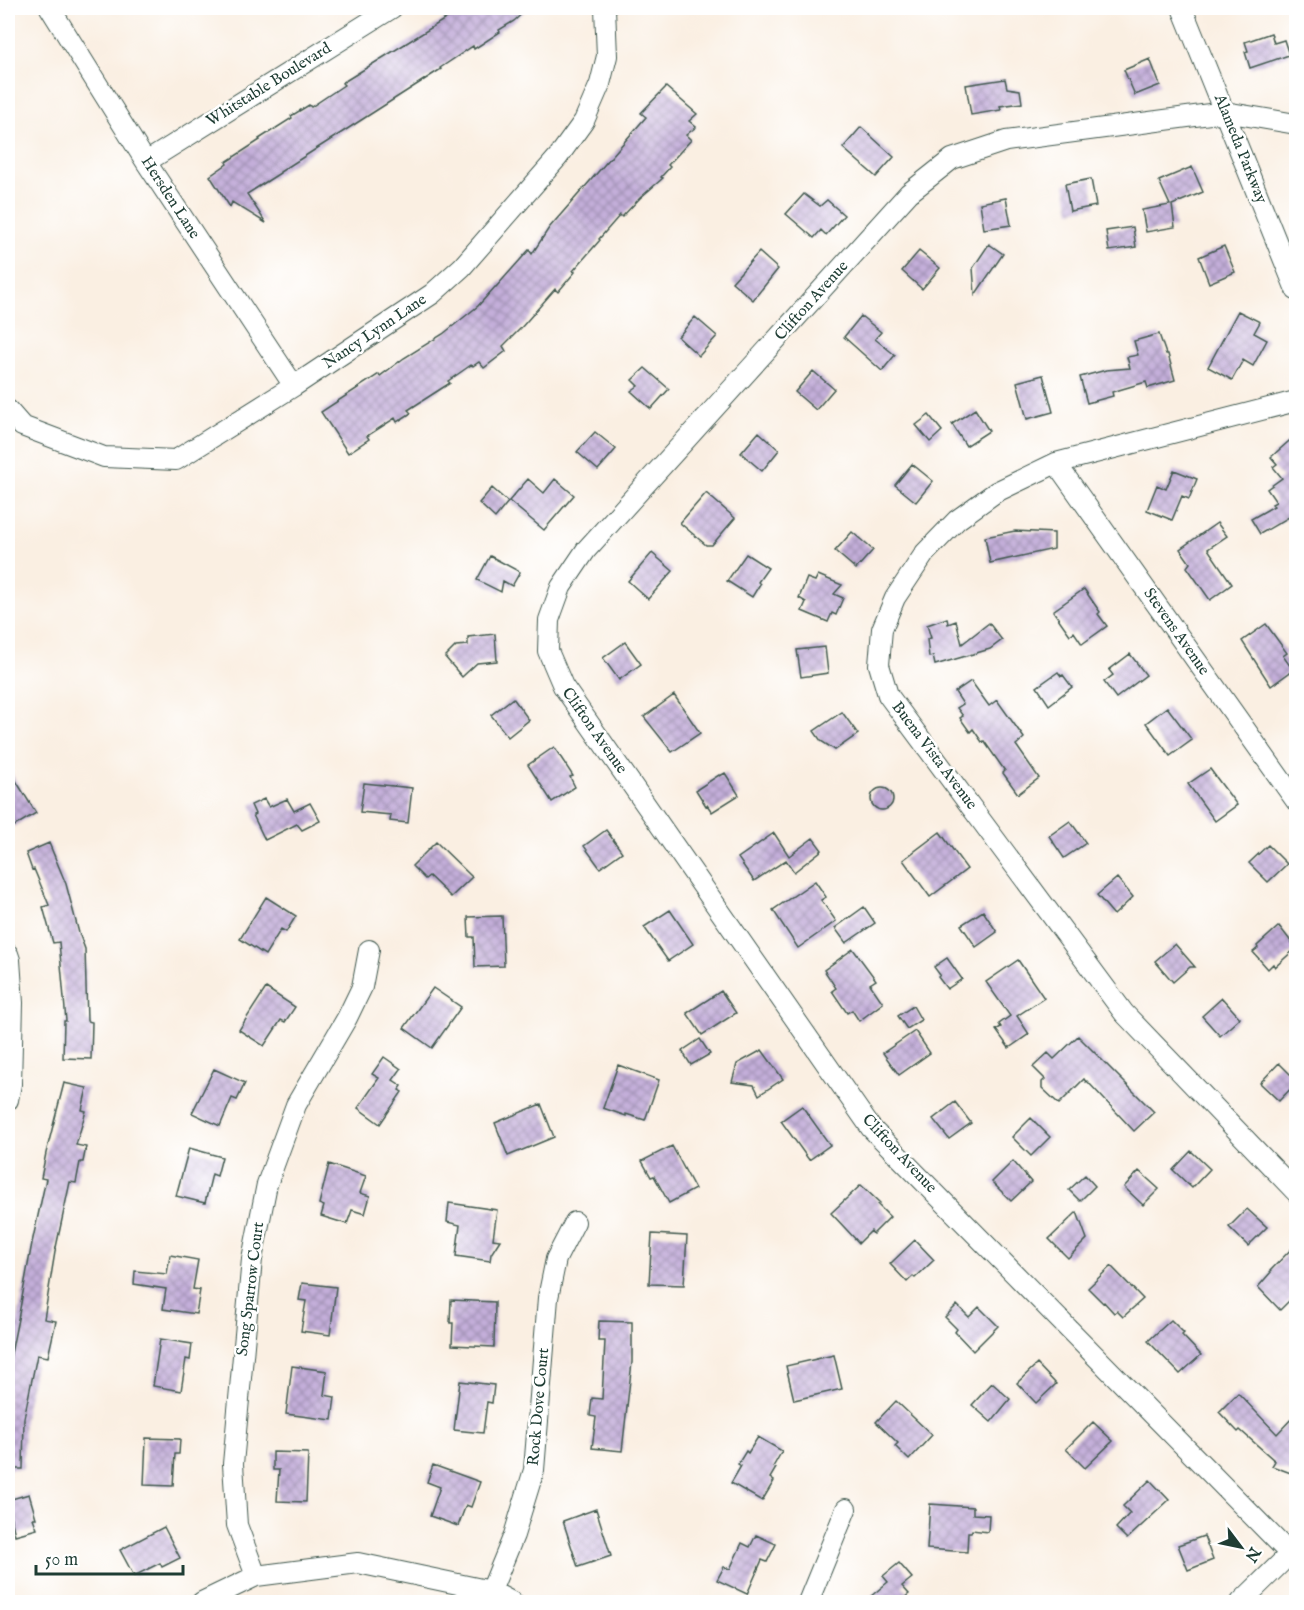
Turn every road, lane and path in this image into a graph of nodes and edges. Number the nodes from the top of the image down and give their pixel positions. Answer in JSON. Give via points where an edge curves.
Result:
{"nodes":[{"id":1,"x":50,"y":8,"type":"edge"},
{"id":2,"x":392,"y":8,"type":"edge"},
{"id":3,"x":605,"y":8,"type":"edge"},
{"id":4,"x":1182,"y":8,"type":"edge"},
{"id":5,"x":1225,"y":112,"type":"junction"},
{"id":6,"x":1296,"y":124,"type":"edge"},
{"id":7,"x":146,"y":162,"type":"junction"},
{"id":8,"x":1296,"y":290,"type":"edge"},
{"id":9,"x":294,"y":386,"type":"junction"},
{"id":10,"x":1296,"y":402,"type":"edge"},
{"id":11,"x":8,"y":410,"type":"edge"},
{"id":12,"x":1056,"y":463,"type":"junction"},
{"id":13,"x":1296,"y":801,"type":"edge"},
{"id":14,"x":369,"y":950,"type":"dead end"},
{"id":15,"x":8,"y":954,"type":"edge"},
{"id":16,"x":8,"y":1100,"type":"edge"},
{"id":17,"x":1296,"y":1192,"type":"edge"},
{"id":18,"x":575,"y":1222,"type":"dead end"},
{"id":19,"x":846,"y":1509,"type":"dead end"},
{"id":20,"x":1294,"y":1554,"type":"edge"},
{"id":21,"x":256,"y":1576,"type":"junction"},
{"id":22,"x":491,"y":1591,"type":"junction"},
{"id":23,"x":202,"y":1602,"type":"edge"},
{"id":24,"x":512,"y":1602,"type":"edge"},
{"id":25,"x":808,"y":1602,"type":"edge"},
{"id":26,"x":1241,"y":1602,"type":"edge"}],
"edges":[{"from":1,"to":7,"type":"street","name":"Hersden Lane"},
{"from":2,"to":7,"type":"street","name":"Whitstable Boulevard"},
{"from":3,"to":9,"type":"street","name":"Nancy Lynn Lane","via":[[607,56],[600,84],[584,121],[558,157],[462,267],[432,294]]},
{"from":4,"to":5,"type":"street","name":"Alameda Parkway"},
{"from":5,"to":6,"type":"street","name":"Clifton Avenue"},
{"from":5,"to":8,"type":"street","name":"Alameda Parkway"},
{"from":5,"to":20,"type":"street","name":"Clifton Avenue","via":[[1006,141],[952,159],[909,193],[586,550],[561,586],[549,620],[548,651],[563,686],[871,1128]]},
{"from":7,"to":9,"type":"street","name":"Hersden Lane"},
{"from":9,"to":11,"type":"street","name":"Nancy Lynn Lane","via":[[176,460],[104,456],[22,426]]},
{"from":10,"to":12,"type":"street","name":"Buena Vista Avenue"},
{"from":12,"to":13,"type":"street","name":"Stevens Avenue"},
{"from":12,"to":17,"type":"street","name":"Buena Vista Avenue","via":[[996,492],[957,520],[925,554],[895,598],[882,629],[879,665],[888,695],[1124,1013]]},
{"from":14,"to":21,"type":"street","name":"Song Sparrow Court","via":[[362,987],[292,1114],[267,1184],[252,1259],[233,1464],[237,1525]]},
{"from":15,"to":16,"type":"street","via":[[13,1003]]},
{"from":18,"to":22,"type":"street","name":"Rock Dove Court","via":[[556,1259],[548,1298],[534,1470]]},
{"from":19,"to":25,"type":"street"},
{"from":20,"to":26,"type":"street"},
{"from":21,"to":22,"type":"street","via":[[358,1563]]},
{"from":21,"to":23,"type":"street"},
{"from":22,"to":24,"type":"street"}]}
